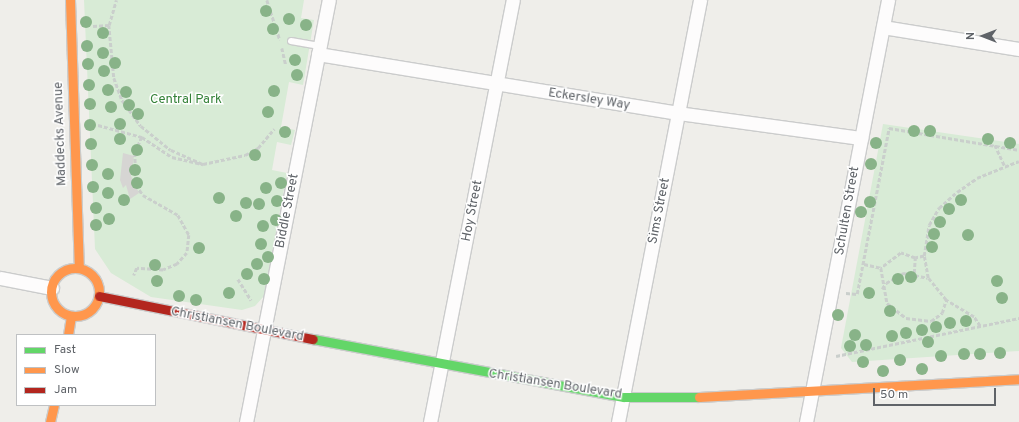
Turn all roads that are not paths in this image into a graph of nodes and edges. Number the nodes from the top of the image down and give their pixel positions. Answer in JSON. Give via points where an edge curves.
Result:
{"nodes":[{"id":1,"x":70,"y":0,"type":"edge"},
{"id":2,"x":329,"y":0,"type":"edge"},
{"id":3,"x":513,"y":0,"type":"edge"},
{"id":4,"x":700,"y":0,"type":"edge"},
{"id":5,"x":888,"y":0,"type":"edge"},
{"id":6,"x":883,"y":27,"type":"junction"},
{"id":7,"x":291,"y":41,"type":"dead end"},
{"id":8,"x":1019,"y":49,"type":"edge"},
{"id":9,"x":319,"y":50,"type":"junction"},
{"id":10,"x":497,"y":85,"type":"junction"},
{"id":11,"x":678,"y":113,"type":"junction"},
{"id":12,"x":861,"y":138,"type":"junction"},
{"id":13,"x":79,"y":268,"type":"junction"},
{"id":14,"x":0,"y":278,"type":"edge"},
{"id":15,"x":52,"y":288,"type":"junction"},
{"id":16,"x":99,"y":296,"type":"junction"},
{"id":17,"x":72,"y":316,"type":"junction"},
{"id":18,"x":264,"y":330,"type":"junction"},
{"id":19,"x":68,"y":334,"type":"edge"},
{"id":20,"x":441,"y":365,"type":"junction"},
{"id":21,"x":1019,"y":379,"type":"edge"},
{"id":22,"x":812,"y":393,"type":"junction"},
{"id":23,"x":624,"y":396,"type":"junction"},
{"id":24,"x":54,"y":406,"type":"edge"},
{"id":25,"x":50,"y":422,"type":"edge"},
{"id":26,"x":246,"y":422,"type":"edge"},
{"id":27,"x":430,"y":422,"type":"edge"},
{"id":28,"x":618,"y":422,"type":"edge"},
{"id":29,"x":806,"y":422,"type":"edge"}],
"edges":[{"from":1,"to":13,"type":"street","name":"Maddecks Avenue"},
{"from":2,"to":9,"type":"street","name":"Biddle Street"},
{"from":3,"to":10,"type":"street","name":"Hoy Street"},
{"from":4,"to":11,"type":"street","name":"Sims Street"},
{"from":5,"to":6,"type":"street","name":"Schulten Street"},
{"from":6,"to":8,"type":"street"},
{"from":6,"to":12,"type":"street","name":"Schulten Street"},
{"from":7,"to":9,"type":"lane"},
{"from":9,"to":10,"type":"street","name":"Eckersley Way"},
{"from":9,"to":18,"type":"street","name":"Biddle Street"},
{"from":10,"to":11,"type":"street","name":"Eckersley Way"},
{"from":10,"to":20,"type":"street","name":"Hoy Street"},
{"from":11,"to":12,"type":"street","name":"Eckersley Way"},
{"from":11,"to":23,"type":"street","name":"Sims Street"},
{"from":12,"to":22,"type":"street","name":"Schulten Street","via":[[834,291]]},
{"from":13,"to":15,"type":"street","via":[[64,270]]},
{"from":13,"to":16,"type":"street","via":[[96,280]]},
{"from":14,"to":15,"type":"street"},
{"from":15,"to":17,"type":"street","via":[[58,308]]},
{"from":16,"to":17,"type":"street","via":[[87,313]]},
{"from":16,"to":18,"type":"street","name":"Christiansen Boulevard"},
{"from":17,"to":19,"type":"street"},
{"from":18,"to":20,"type":"street","name":"Christiansen Boulevard"},
{"from":18,"to":26,"type":"street","name":"Biddle Street"},
{"from":20,"to":23,"type":"street","name":"Christiansen Boulevard"},
{"from":20,"to":27,"type":"street","name":"Hoy Street"},
{"from":21,"to":22,"type":"street","name":"Christiansen Boulevard"},
{"from":22,"to":23,"type":"street","name":"Christiansen Boulevard"},
{"from":22,"to":29,"type":"street","name":"Schulten Street"},
{"from":23,"to":28,"type":"street","name":"Sims Street"},
{"from":24,"to":25,"type":"street"}]}
